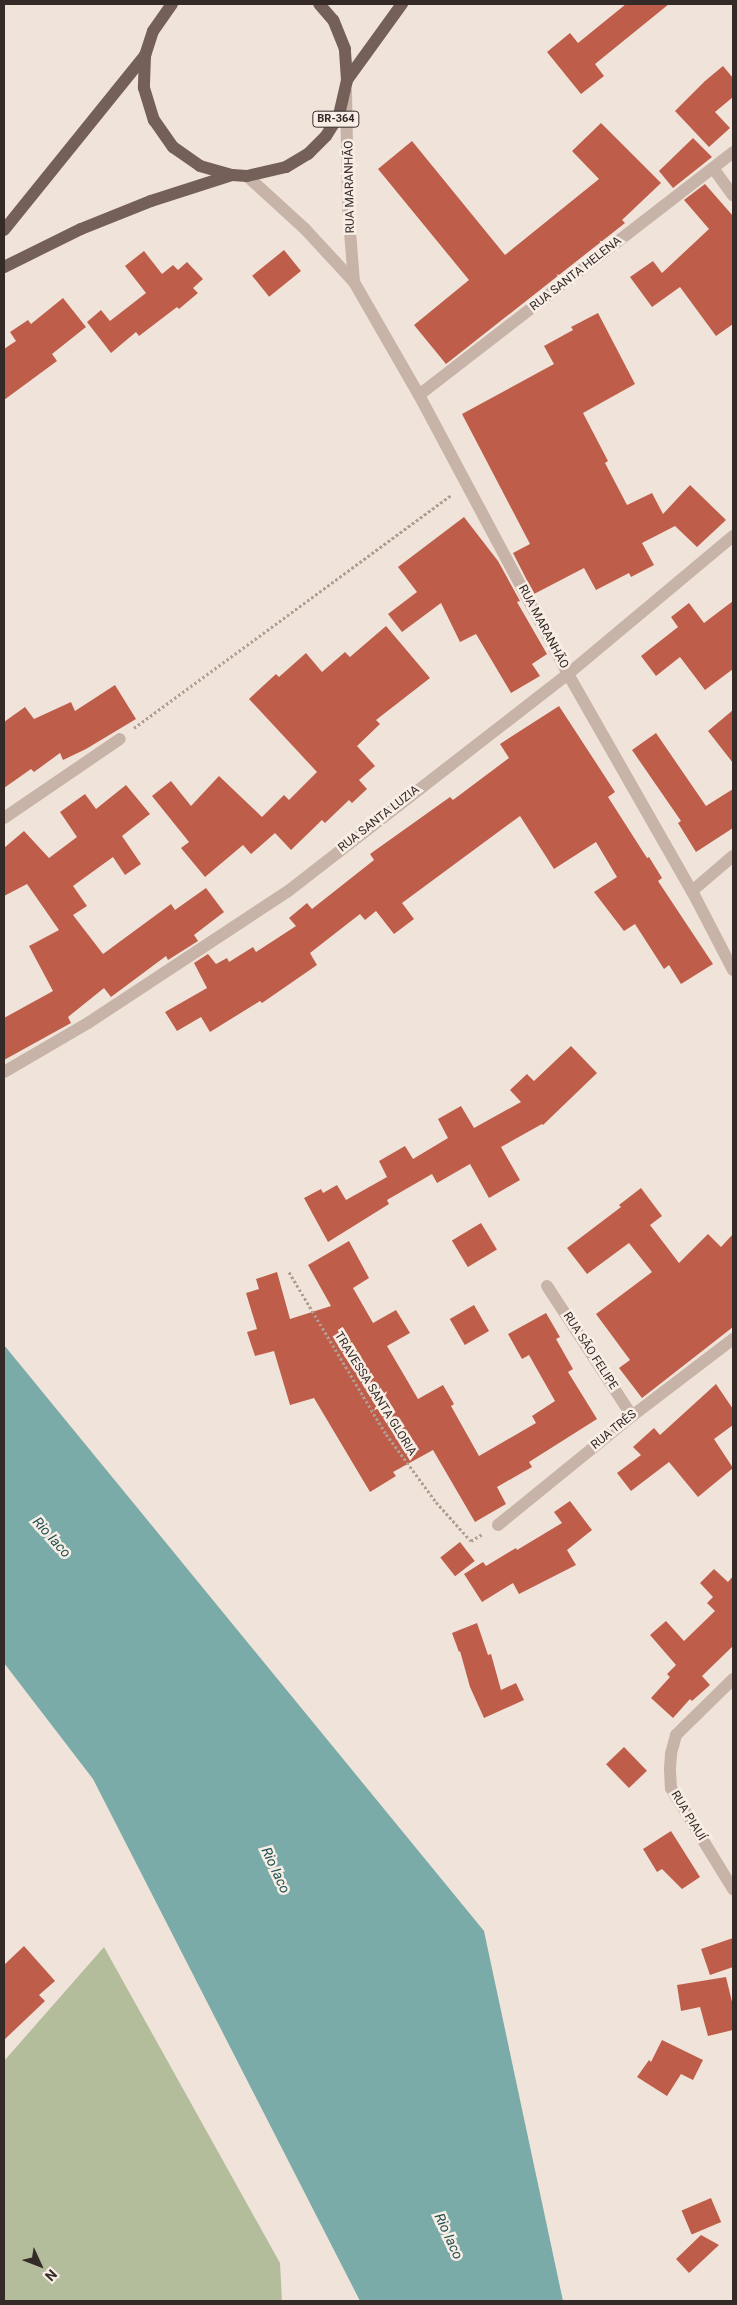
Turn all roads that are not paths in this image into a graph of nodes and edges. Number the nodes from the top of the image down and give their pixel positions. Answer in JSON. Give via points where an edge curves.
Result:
{"nodes":[{"id":1,"x":172,"y":4,"type":"edge"},
{"id":2,"x":319,"y":4,"type":"edge"},
{"id":3,"x":402,"y":4,"type":"edge"},
{"id":4,"x":145,"y":55,"type":"junction"},
{"id":5,"x":347,"y":86,"type":"junction"},
{"id":6,"x":733,"y":152,"type":"edge"},
{"id":7,"x":713,"y":168,"type":"junction"},
{"id":8,"x":232,"y":175,"type":"junction"},
{"id":9,"x":247,"y":176,"type":"junction"},
{"id":10,"x":733,"y":196,"type":"edge"},
{"id":11,"x":4,"y":230,"type":"edge"},
{"id":12,"x":4,"y":267,"type":"edge"},
{"id":13,"x":354,"y":282,"type":"junction"},
{"id":14,"x":419,"y":395,"type":"junction"},
{"id":15,"x":733,"y":536,"type":"edge"},
{"id":16,"x":568,"y":674,"type":"junction"},
{"id":17,"x":120,"y":739,"type":"road end"},
{"id":18,"x":4,"y":818,"type":"edge"},
{"id":19,"x":733,"y":856,"type":"edge"},
{"id":20,"x":692,"y":891,"type":"junction"},
{"id":21,"x":733,"y":970,"type":"edge"},
{"id":22,"x":4,"y":1072,"type":"edge"},
{"id":23,"x":547,"y":1286,"type":"dead end"},
{"id":24,"x":733,"y":1339,"type":"edge"},
{"id":25,"x":632,"y":1416,"type":"junction"},
{"id":26,"x":498,"y":1525,"type":"road end"},
{"id":27,"x":733,"y":1679,"type":"edge"},
{"id":28,"x":733,"y":1889,"type":"edge"}],
"edges":[{"from":1,"to":4,"type":"main road","number":"BR-364","via":[[153,31]]},
{"from":2,"to":5,"type":"main road","number":"BR-364","via":[[333,20],[345,49]]},
{"from":3,"to":5,"type":"main road","number":"BR-364"},
{"from":4,"to":8,"type":"main road","number":"BR-364","via":[[144,88],[154,120],[174,147],[200,166]]},
{"from":4,"to":11,"type":"main road","number":"BR-364"},
{"from":5,"to":9,"type":"main road","number":"BR-364","via":[[339,115],[326,136],[308,154],[286,167]]},
{"from":5,"to":13,"type":"street","name":"RUA MARANHÃO","via":[[348,206]]},
{"from":6,"to":7,"type":"street","name":"RUA SANTA HELENA"},
{"from":7,"to":10,"type":"street"},
{"from":7,"to":14,"type":"street","name":"RUA SANTA HELENA"},
{"from":8,"to":9,"type":"main road","number":"BR-364"},
{"from":8,"to":12,"type":"main road","number":"BR-364","via":[[150,201],[81,229]]},
{"from":9,"to":13,"type":"street","name":"RUA MARANHÃO","via":[[305,229]]},
{"from":13,"to":14,"type":"street","name":"RUA MARANHÃO"},
{"from":14,"to":16,"type":"street","name":"RUA MARANHÃO"},
{"from":15,"to":16,"type":"street","name":"RUA SANTA LUZIA"},
{"from":16,"to":20,"type":"street","name":"RUA MARANHÃO"},
{"from":16,"to":22,"type":"street","name":"RUA SANTA LUZIA","via":[[287,892],[96,1018]]},
{"from":17,"to":18,"type":"street"},
{"from":19,"to":20,"type":"street"},
{"from":20,"to":21,"type":"street","name":"RUA MARANHÃO"},
{"from":23,"to":25,"type":"street","name":"RUA SÃO FELIPE"},
{"from":24,"to":25,"type":"street","name":"RUA TRÊS"},
{"from":25,"to":26,"type":"street","name":"RUA TRÊS"},
{"from":27,"to":28,"type":"street","name":"RUA PIAUÍ","via":[[676,1736],[671,1754],[671,1788]]}]}
